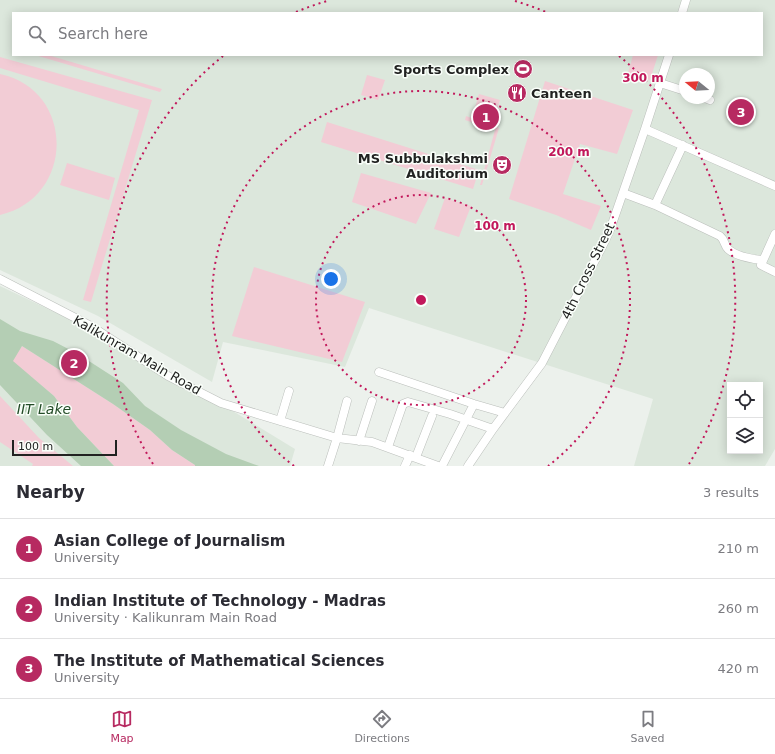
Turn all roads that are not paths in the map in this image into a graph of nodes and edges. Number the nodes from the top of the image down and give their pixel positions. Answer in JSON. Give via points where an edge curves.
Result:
{"nodes":[{"id":1,"x":686,"y":0,"type":"edge"},
{"id":2,"x":682,"y":12,"type":"edge"},
{"id":3,"x":669,"y":56,"type":"edge"},
{"id":4,"x":660,"y":83,"type":"junction"},
{"id":5,"x":679,"y":89,"type":"edge"},
{"id":6,"x":646,"y":129,"type":"junction"},
{"id":7,"x":683,"y":145,"type":"junction"},
{"id":8,"x":775,"y":186,"type":"edge"},
{"id":9,"x":623,"y":193,"type":"junction"},
{"id":10,"x":656,"y":205,"type":"junction"},
{"id":11,"x":775,"y":234,"type":"edge"},
{"id":12,"x":763,"y":260,"type":"junction"},
{"id":13,"x":775,"y":272,"type":"edge"},
{"id":14,"x":0,"y":279,"type":"edge"},
{"id":15,"x":379,"y":372,"type":"dead end"},
{"id":16,"x":289,"y":391,"type":"dead end"},
{"id":17,"x":346,"y":401,"type":"dead end"},
{"id":18,"x":372,"y":401,"type":"dead end"},
{"id":19,"x":474,"y":404,"type":"junction"},
{"id":20,"x":505,"y":413,"type":"junction"},
{"id":21,"x":432,"y":416,"type":"dead end"},
{"id":22,"x":466,"y":419,"type":"junction"},
{"id":23,"x":280,"y":421,"type":"junction"},
{"id":24,"x":493,"y":429,"type":"junction"},
{"id":25,"x":337,"y":438,"type":"junction"},
{"id":26,"x":359,"y":441,"type":"junction"},
{"id":27,"x":388,"y":447,"type":"junction"},
{"id":28,"x":413,"y":456,"type":"junction"},
{"id":29,"x":328,"y":466,"type":"edge"},
{"id":30,"x":406,"y":466,"type":"edge"},
{"id":31,"x":438,"y":466,"type":"edge"},
{"id":32,"x":442,"y":466,"type":"edge"},
{"id":33,"x":468,"y":466,"type":"edge"}],
"edges":[{"from":1,"to":2,"type":"street"},
{"from":3,"to":4,"type":"street","name":"4th Cross Street"},
{"from":4,"to":5,"type":"street"},
{"from":4,"to":6,"type":"street","name":"4th Cross Street"},
{"from":6,"to":7,"type":"street"},
{"from":6,"to":9,"type":"street","name":"4th Cross Street"},
{"from":7,"to":8,"type":"street"},
{"from":7,"to":10,"type":"street"},
{"from":9,"to":10,"type":"street"},
{"from":9,"to":20,"type":"street","name":"4th Cross Street","via":[[608,236],[542,363]]},
{"from":10,"to":12,"type":"street","via":[[720,236],[728,249],[736,254]]},
{"from":11,"to":12,"type":"street"},
{"from":12,"to":13,"type":"street","via":[[761,265]]},
{"from":14,"to":23,"type":"street","name":"Kalikunram Main Road","via":[[91,326],[168,376],[221,402]]},
{"from":15,"to":19,"type":"street"},
{"from":16,"to":23,"type":"street"},
{"from":17,"to":25,"type":"street"},
{"from":18,"to":26,"type":"street"},
{"from":19,"to":20,"type":"street"},
{"from":19,"to":22,"type":"street"},
{"from":20,"to":24,"type":"street","name":"4th Cross Street"},
{"from":21,"to":28,"type":"street"},
{"from":22,"to":24,"type":"street"},
{"from":22,"to":27,"type":"street","via":[[408,402],[404,404]]},
{"from":22,"to":32,"type":"street"},
{"from":23,"to":25,"type":"street","name":"Kalikunram Main Road"},
{"from":24,"to":33,"type":"street","name":"4th Cross Street"},
{"from":25,"to":26,"type":"street","name":"Kalikunram Main Road"},
{"from":25,"to":29,"type":"street"},
{"from":26,"to":27,"type":"street","name":"Kalikunram Main Road"},
{"from":27,"to":28,"type":"street","name":"Kalikunram Main Road"},
{"from":28,"to":30,"type":"street"},
{"from":28,"to":31,"type":"street","name":"Kalikunram Main Road"}]}
